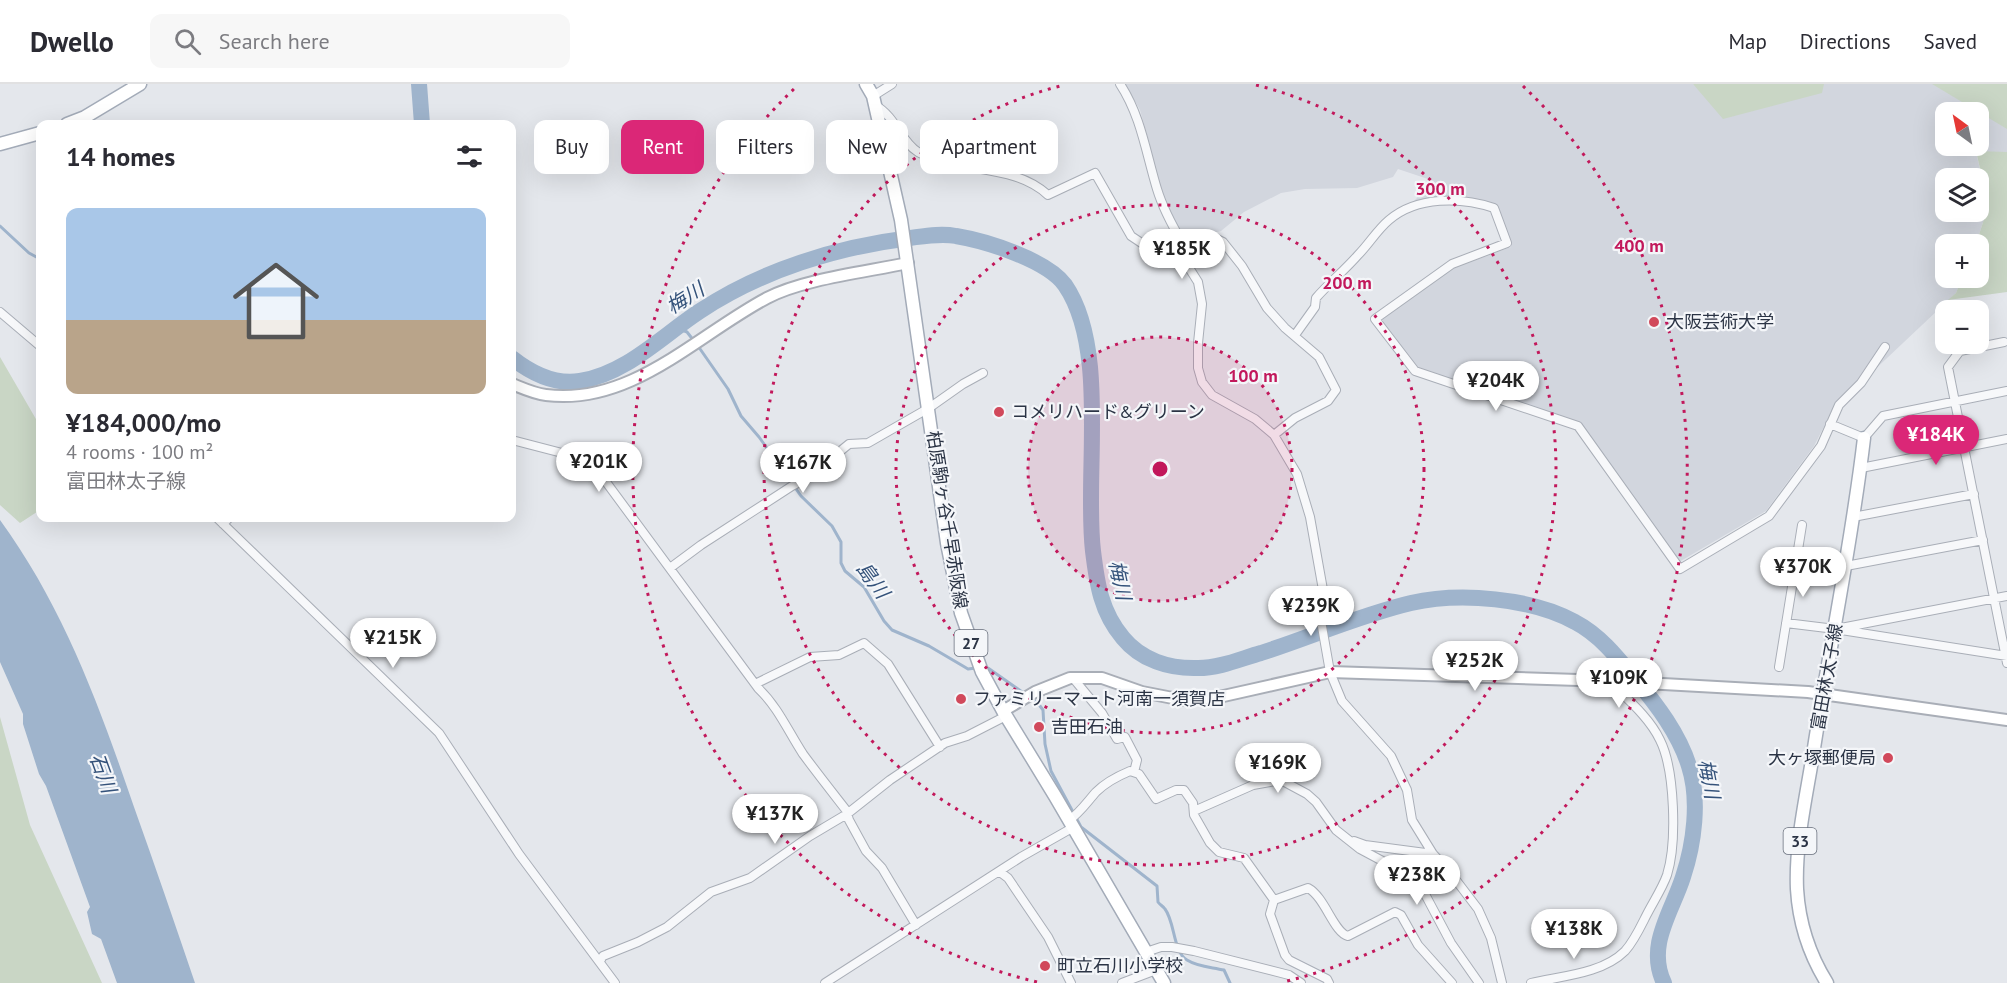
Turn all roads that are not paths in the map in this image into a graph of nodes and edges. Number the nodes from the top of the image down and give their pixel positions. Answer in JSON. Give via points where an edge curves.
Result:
{"nodes":[{"id":1,"x":140,"y":84,"type":"edge"},
{"id":2,"x":866,"y":84,"type":"edge"},
{"id":3,"x":892,"y":84,"type":"edge"},
{"id":4,"x":1120,"y":84,"type":"edge"},
{"id":5,"x":874,"y":101,"type":"junction"},
{"id":6,"x":77,"y":120,"type":"edge"},
{"id":7,"x":36,"y":134,"type":"edge"},
{"id":8,"x":0,"y":144,"type":"edge"},
{"id":9,"x":1183,"y":244,"type":"junction"},
{"id":10,"x":1167,"y":253,"type":"junction"},
{"id":11,"x":907,"y":261,"type":"junction"},
{"id":12,"x":0,"y":312,"type":"edge"},
{"id":13,"x":1295,"y":335,"type":"junction"},
{"id":14,"x":2004,"y":342,"type":"dead end"},
{"id":15,"x":36,"y":343,"type":"edge"},
{"id":16,"x":1989,"y":344,"type":"edge"},
{"id":17,"x":1885,"y":347,"type":"dead end"},
{"id":18,"x":1958,"y":354,"type":"edge"},
{"id":19,"x":983,"y":373,"type":"dead end"},
{"id":20,"x":516,"y":385,"type":"edge"},
{"id":21,"x":2007,"y":391,"type":"edge"},
{"id":22,"x":1955,"y":401,"type":"junction"},
{"id":23,"x":929,"y":408,"type":"junction"},
{"id":24,"x":1830,"y":424,"type":"junction"},
{"id":25,"x":1274,"y":435,"type":"junction"},
{"id":26,"x":1864,"y":438,"type":"junction"},
{"id":27,"x":2007,"y":439,"type":"edge"},
{"id":28,"x":516,"y":441,"type":"edge"},
{"id":29,"x":1965,"y":448,"type":"junction"},
{"id":30,"x":1861,"y":468,"type":"junction"},
{"id":31,"x":1974,"y":494,"type":"junction"},
{"id":32,"x":1853,"y":517,"type":"junction"},
{"id":33,"x":223,"y":524,"type":"edge"},
{"id":34,"x":1802,"y":525,"type":"dead end"},
{"id":35,"x":1983,"y":540,"type":"junction"},
{"id":36,"x":1797,"y":558,"type":"junction"},
{"id":37,"x":1846,"y":566,"type":"junction"},
{"id":38,"x":670,"y":568,"type":"junction"},
{"id":39,"x":2007,"y":596,"type":"edge"},
{"id":40,"x":1994,"y":598,"type":"junction"},
{"id":41,"x":1786,"y":623,"type":"junction"},
{"id":42,"x":1835,"y":629,"type":"junction"},
{"id":43,"x":2007,"y":658,"type":"edge"},
{"id":44,"x":1779,"y":667,"type":"dead end"},
{"id":45,"x":1330,"y":672,"type":"junction"},
{"id":46,"x":1072,"y":678,"type":"junction"},
{"id":47,"x":1609,"y":681,"type":"junction"},
{"id":48,"x":755,"y":684,"type":"junction"},
{"id":49,"x":1823,"y":694,"type":"junction"},
{"id":50,"x":1004,"y":713,"type":"junction"},
{"id":51,"x":2007,"y":720,"type":"edge"},
{"id":52,"x":940,"y":747,"type":"junction"},
{"id":53,"x":1134,"y":772,"type":"junction"},
{"id":54,"x":1194,"y":811,"type":"junction"},
{"id":55,"x":848,"y":814,"type":"junction"},
{"id":56,"x":1070,"y":824,"type":"junction"},
{"id":57,"x":1347,"y":838,"type":"junction"},
{"id":58,"x":1433,"y":854,"type":"junction"},
{"id":59,"x":1000,"y":872,"type":"junction"},
{"id":60,"x":1274,"y":900,"type":"junction"},
{"id":61,"x":916,"y":926,"type":"junction"},
{"id":62,"x":1146,"y":952,"type":"junction"},
{"id":63,"x":600,"y":961,"type":"junction"},
{"id":64,"x":1156,"y":970,"type":"junction"},
{"id":65,"x":615,"y":983,"type":"edge"},
{"id":66,"x":825,"y":983,"type":"edge"},
{"id":67,"x":1071,"y":983,"type":"edge"},
{"id":68,"x":1122,"y":983,"type":"edge"},
{"id":69,"x":1164,"y":983,"type":"edge"},
{"id":70,"x":1301,"y":983,"type":"edge"},
{"id":71,"x":1329,"y":983,"type":"edge"},
{"id":72,"x":1452,"y":983,"type":"edge"},
{"id":73,"x":1479,"y":983,"type":"edge"},
{"id":74,"x":1502,"y":983,"type":"edge"},
{"id":75,"x":1530,"y":983,"type":"edge"},
{"id":76,"x":1827,"y":983,"type":"edge"}],
"edges":[{"from":1,"to":6,"type":"main road"},
{"from":2,"to":5,"type":"main road","name":"柏原駒ヶ谷千早赤阪線","number":"27"},
{"from":3,"to":5,"type":"street"},
{"from":4,"to":9,"type":"street","via":[[1131,100],[1167,218]]},
{"from":5,"to":10,"type":"street","via":[[918,153],[948,163],[1024,178],[1048,195],[1095,173],[1131,236]]},
{"from":5,"to":11,"type":"main road","name":"柏原駒ヶ谷千早赤阪線","number":"27"},
{"from":7,"to":8,"type":"main road"},
{"from":9,"to":10,"type":"street"},
{"from":9,"to":13,"type":"street","via":[[1213,237],[1223,242],[1267,308]]},
{"from":10,"to":25,"type":"street","via":[[1186,263],[1198,282],[1202,304],[1198,368],[1202,382],[1212,395],[1255,419]]},
{"from":11,"to":20,"type":"street","via":[[810,283],[768,297],[640,377],[593,394],[545,395]]},
{"from":11,"to":23,"type":"main road","name":"柏原駒ヶ谷千早赤阪線","number":"27"},
{"from":12,"to":15,"type":"street"},
{"from":13,"to":24,"type":"street","via":[[1315,307],[1316,298],[1389,220],[1408,208],[1432,202],[1453,200],[1494,208],[1507,243],[1452,264],[1375,319],[1415,371],[1578,426],[1680,569],[1769,516],[1821,446]]},
{"from":13,"to":25,"type":"street","via":[[1319,357],[1336,390],[1328,401],[1295,418]]},
{"from":14,"to":16,"type":"street"},
{"from":17,"to":24,"type":"street","via":[[1861,383],[1839,405]]},
{"from":18,"to":22,"type":"street","via":[[1948,367]]},
{"from":19,"to":23,"type":"street"},
{"from":21,"to":22,"type":"street"},
{"from":22,"to":26,"type":"street","via":[[1883,416]]},
{"from":22,"to":29,"type":"street"},
{"from":23,"to":38,"type":"street","via":[[868,443],[849,444],[806,479]]},
{"from":23,"to":50,"type":"main road","name":"柏原駒ヶ谷千早赤阪線","number":"27","via":[[956,594],[974,652]]},
{"from":24,"to":26,"type":"street"},
{"from":25,"to":45,"type":"street","via":[[1297,474],[1310,517],[1325,601],[1320,615]]},
{"from":26,"to":30,"type":"main road","name":"富田林太子線","number":"33"},
{"from":27,"to":29,"type":"street"},
{"from":28,"to":38,"type":"street","via":[[589,460]]},
{"from":29,"to":30,"type":"street"},
{"from":29,"to":31,"type":"street"},
{"from":30,"to":32,"type":"main road","name":"富田林太子線","number":"33"},
{"from":31,"to":32,"type":"street"},
{"from":31,"to":35,"type":"street"},
{"from":32,"to":37,"type":"main road","name":"富田林太子線","number":"33"},
{"from":33,"to":63,"type":"street","via":[[439,733],[519,854]]},
{"from":34,"to":36,"type":"street"},
{"from":35,"to":37,"type":"street"},
{"from":35,"to":40,"type":"street"},
{"from":36,"to":37,"type":"street"},
{"from":36,"to":41,"type":"street"},
{"from":37,"to":42,"type":"main road","name":"富田林太子線","number":"33"},
{"from":38,"to":48,"type":"street"},
{"from":39,"to":40,"type":"street"},
{"from":40,"to":42,"type":"street"},
{"from":40,"to":43,"type":"street"},
{"from":41,"to":42,"type":"street"},
{"from":41,"to":44,"type":"street"},
{"from":42,"to":43,"type":"street"},
{"from":42,"to":49,"type":"main road","name":"富田林太子線","number":"33"},
{"from":45,"to":46,"type":"street","via":[[1219,697],[1183,700],[1142,692],[1102,678]]},
{"from":45,"to":47,"type":"street"},
{"from":45,"to":58,"type":"street","via":[[1342,701],[1391,756],[1407,790],[1412,820]]},
{"from":46,"to":50,"type":"street","via":[[1044,688]]},
{"from":46,"to":53,"type":"street","via":[[1102,712],[1117,740],[1125,737],[1137,760]]},
{"from":47,"to":49,"type":"street"},
{"from":47,"to":75,"type":"street","via":[[1639,711],[1660,740],[1671,781],[1672,856],[1641,928],[1624,951],[1607,963],[1582,972]]},
{"from":48,"to":52,"type":"street","via":[[810,657],[839,655],[864,643],[888,664]]},
{"from":48,"to":55,"type":"street","via":[[770,699]]},
{"from":49,"to":51,"type":"street"},
{"from":49,"to":76,"type":"main road","name":"富田林太子線","number":"33","via":[[1797,873],[1805,934]]},
{"from":50,"to":52,"type":"street"},
{"from":50,"to":56,"type":"main road","name":"柏原駒ヶ谷千早赤阪線","number":"27"},
{"from":52,"to":55,"type":"street"},
{"from":53,"to":54,"type":"street","via":[[1156,799],[1184,790]]},
{"from":53,"to":56,"type":"street","via":[[1120,775],[1098,791]]},
{"from":54,"to":57,"type":"street","via":[[1252,785],[1281,780],[1307,794]]},
{"from":54,"to":60,"type":"street","via":[[1210,843],[1219,852],[1244,858]]},
{"from":55,"to":61,"type":"street","via":[[866,851],[882,868]]},
{"from":55,"to":63,"type":"street","via":[[750,878],[711,892],[667,927],[603,956]]},
{"from":56,"to":59,"type":"street"},
{"from":56,"to":62,"type":"main road","name":"柏原駒ヶ谷千早赤阪線","number":"27"},
{"from":57,"to":58,"type":"street","via":[[1365,845]]},
{"from":57,"to":73,"type":"street","via":[[1403,872],[1418,886]]},
{"from":58,"to":74,"type":"street","via":[[1478,909],[1491,939]]},
{"from":59,"to":61,"type":"street"},
{"from":59,"to":67,"type":"street","via":[[1048,938]]},
{"from":60,"to":71,"type":"street","via":[[1270,914],[1285,955]]},
{"from":60,"to":72,"type":"street","via":[[1308,888],[1323,903],[1339,931],[1348,936],[1395,912]]},
{"from":61,"to":66,"type":"street"},
{"from":62,"to":64,"type":"main road","name":"柏原駒ヶ谷千早赤阪線","number":"27"},
{"from":62,"to":70,"type":"street","via":[[1161,947],[1194,951],[1289,975]]},
{"from":63,"to":65,"type":"street"},
{"from":64,"to":68,"type":"street"},
{"from":64,"to":69,"type":"main road","name":"柏原駒ヶ谷千早赤阪線","number":"27"}]}
